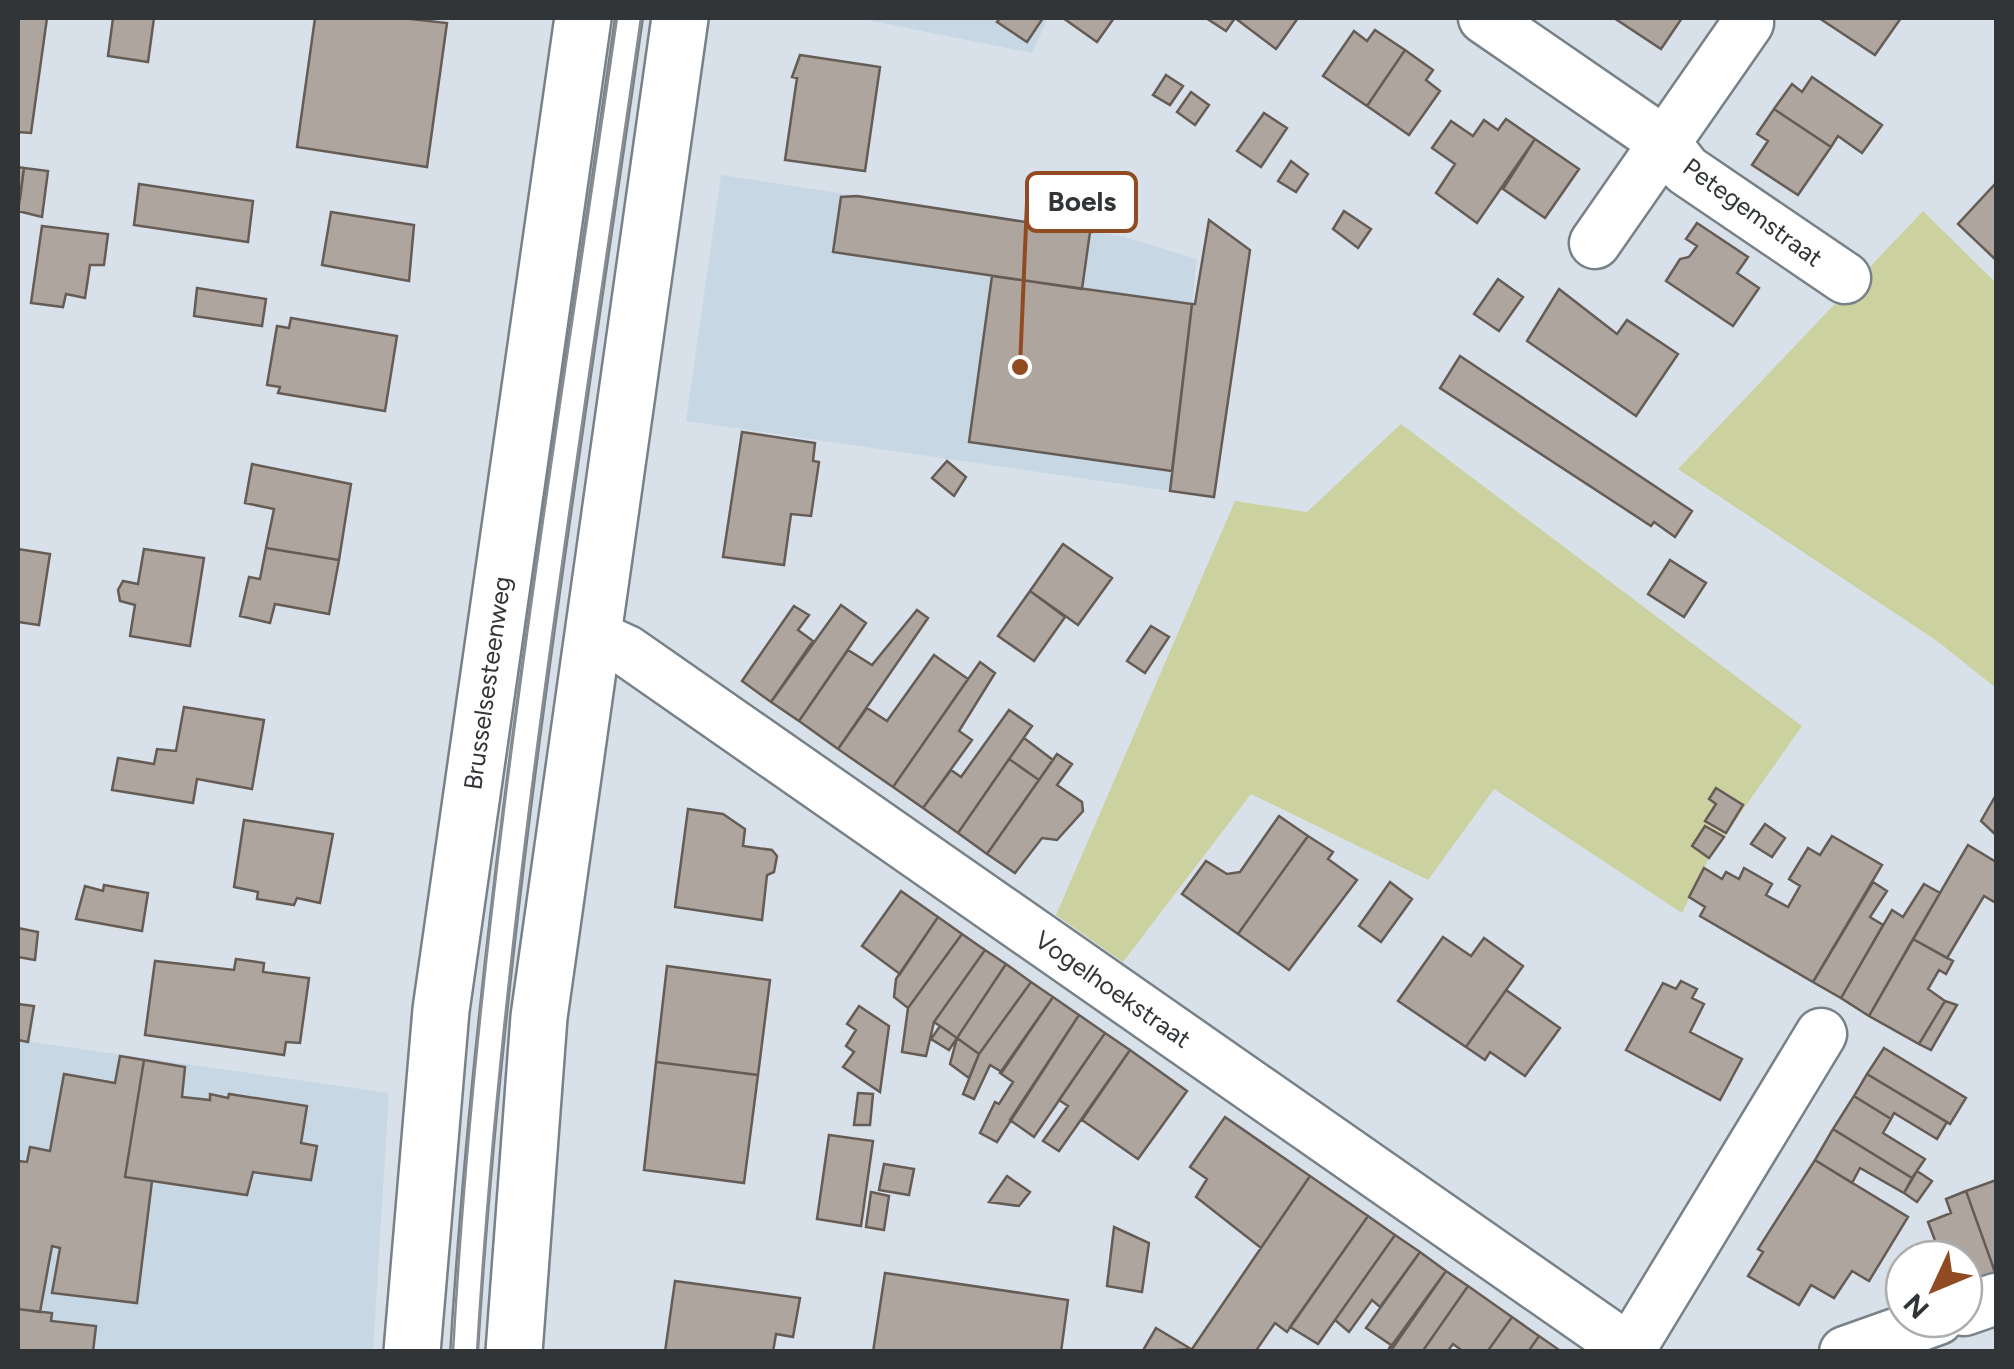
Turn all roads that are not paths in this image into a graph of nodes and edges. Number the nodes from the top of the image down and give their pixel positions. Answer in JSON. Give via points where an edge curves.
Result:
{"nodes":[{"id":1,"x":583,"y":18,"type":"edge"},
{"id":2,"x":629,"y":18,"type":"edge"},
{"id":3,"x":680,"y":18,"type":"edge"},
{"id":4,"x":1484,"y":18,"type":"edge"},
{"id":5,"x":1748,"y":23,"type":"dead end"},
{"id":6,"x":1664,"y":142,"type":"junction"},
{"id":7,"x":1595,"y":243,"type":"dead end"},
{"id":8,"x":1845,"y":278,"type":"dead end"},
{"id":9,"x":592,"y":635,"type":"junction"},
{"id":10,"x":1821,"y":1034,"type":"dead end"},
{"id":11,"x":1884,"y":1338,"type":"edge"},
{"id":12,"x":1632,"y":1350,"type":"edge"},
{"id":13,"x":412,"y":1352,"type":"edge"},
{"id":14,"x":464,"y":1352,"type":"edge"},
{"id":15,"x":514,"y":1352,"type":"edge"},
{"id":16,"x":1845,"y":1352,"type":"edge"}],
"edges":[{"from":1,"to":13,"type":"main road","name":"Brusselsesteenweg","via":[[440,1010]]},
{"from":2,"to":14,"type":"lane","via":[[498,955]]},
{"from":3,"to":9,"type":"main road"},
{"from":4,"to":6,"type":"street","name":"Petegemstraat"},
{"from":5,"to":6,"type":"street","name":"Petegemstraat"},
{"from":6,"to":7,"type":"street","name":"Petegemstraat"},
{"from":6,"to":8,"type":"street","name":"Petegemstraat","via":[[1686,170]]},
{"from":9,"to":12,"type":"street","name":"Vogelhoekstraat","via":[[627,651]]},
{"from":9,"to":15,"type":"main road","via":[[539,1017]]},
{"from":10,"to":12,"type":"street","name":"Vogelhoekstraat"},
{"from":11,"to":16,"type":"street"}]}
